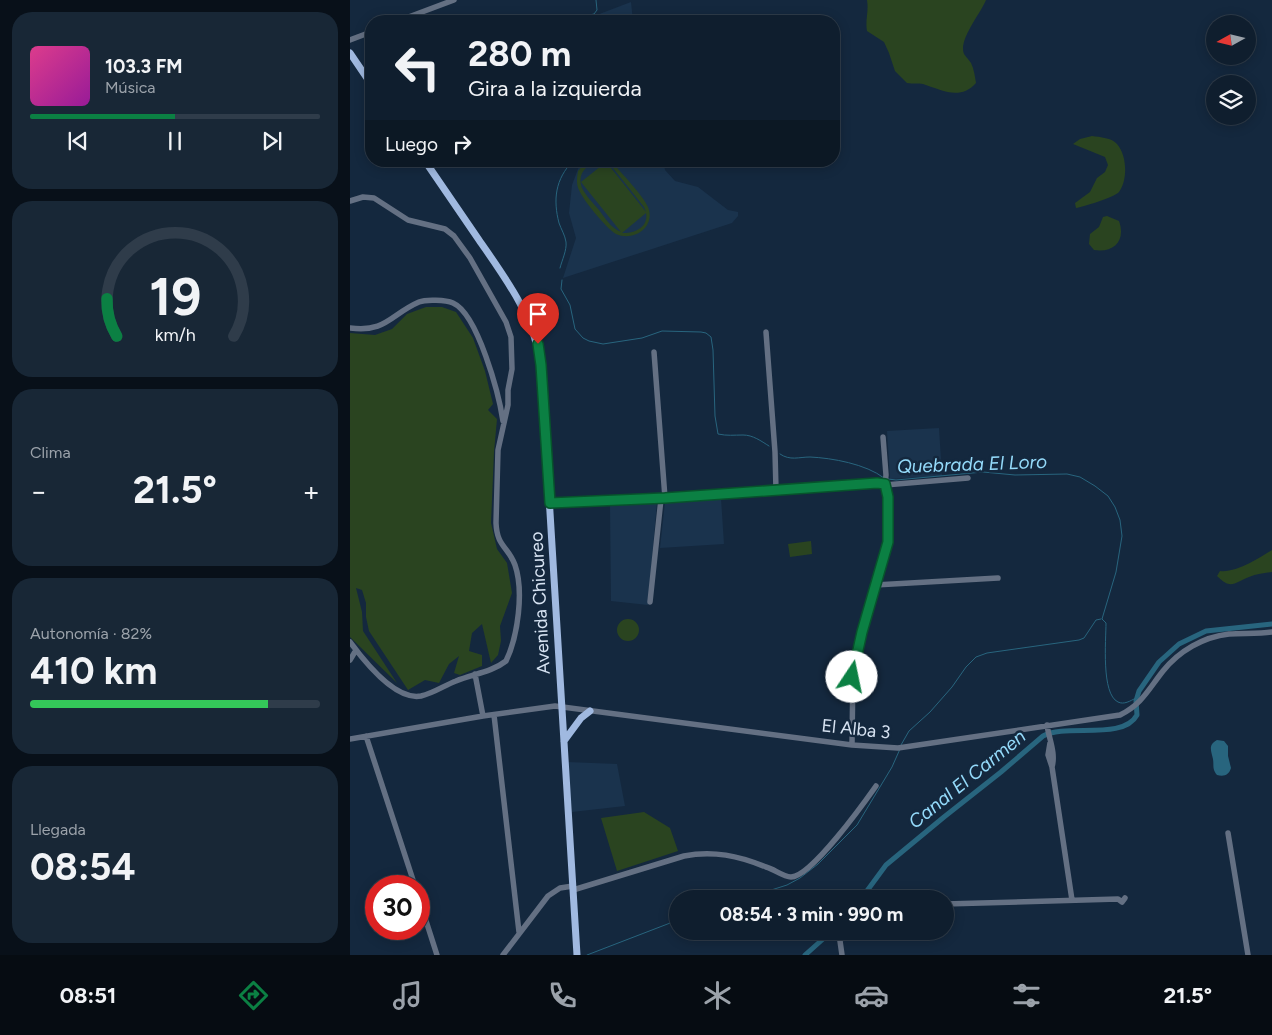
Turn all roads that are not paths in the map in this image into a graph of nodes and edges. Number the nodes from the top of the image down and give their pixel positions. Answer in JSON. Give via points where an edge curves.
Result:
{"nodes":[{"id":1,"x":454,"y":0,"type":"edge"},
{"id":2,"x":414,"y":15,"type":"edge"},
{"id":3,"x":365,"y":34,"type":"edge"},
{"id":4,"x":350,"y":40,"type":"edge"},
{"id":5,"x":350,"y":53,"type":"edge"},
{"id":6,"x":365,"y":75,"type":"edge"},
{"id":7,"x":429,"y":167,"type":"edge"},
{"id":8,"x":350,"y":201,"type":"edge"},
{"id":9,"x":350,"y":328,"type":"edge"},
{"id":10,"x":766,"y":332,"type":"dead end"},
{"id":11,"x":654,"y":352,"type":"dead end"},
{"id":12,"x":504,"y":423,"type":"junction"},
{"id":13,"x":883,"y":437,"type":"dead end"},
{"id":14,"x":968,"y":478,"type":"dead end"},
{"id":15,"x":885,"y":484,"type":"junction"},
{"id":16,"x":776,"y":490,"type":"junction"},
{"id":17,"x":663,"y":498,"type":"junction"},
{"id":18,"x":550,"y":503,"type":"junction"},
{"id":19,"x":998,"y":578,"type":"dead end"},
{"id":20,"x":875,"y":585,"type":"junction"},
{"id":21,"x":650,"y":602,"type":"dead end"},
{"id":22,"x":1272,"y":632,"type":"edge"},
{"id":23,"x":350,"y":642,"type":"edge"},
{"id":24,"x":356,"y":650,"type":"junction"},
{"id":25,"x":350,"y":660,"type":"edge"},
{"id":26,"x":475,"y":674,"type":"junction"},
{"id":27,"x":561,"y":707,"type":"junction"},
{"id":28,"x":578,"y":710,"type":"junction"},
{"id":29,"x":590,"y":711,"type":"junction"},
{"id":30,"x":494,"y":715,"type":"junction"},
{"id":31,"x":483,"y":716,"type":"junction"},
{"id":32,"x":581,"y":718,"type":"junction"},
{"id":33,"x":1048,"y":731,"type":"junction"},
{"id":34,"x":366,"y":736,"type":"junction"},
{"id":35,"x":350,"y":739,"type":"edge"},
{"id":36,"x":564,"y":741,"type":"junction"},
{"id":37,"x":852,"y":744,"type":"junction"},
{"id":38,"x":876,"y":786,"type":"dead end"},
{"id":39,"x":1228,"y":833,"type":"dead end"},
{"id":40,"x":411,"y":875,"type":"edge"},
{"id":41,"x":573,"y":888,"type":"junction"},
{"id":42,"x":1118,"y":899,"type":"dead end"},
{"id":43,"x":1072,"y":900,"type":"junction"},
{"id":44,"x":954,"y":904,"type":"edge"},
{"id":45,"x":519,"y":932,"type":"junction"},
{"id":46,"x":430,"y":933,"type":"edge"},
{"id":47,"x":841,"y":940,"type":"edge"},
{"id":48,"x":437,"y":955,"type":"edge"},
{"id":49,"x":503,"y":955,"type":"edge"},
{"id":50,"x":577,"y":955,"type":"edge"},
{"id":51,"x":842,"y":955,"type":"edge"},
{"id":52,"x":1248,"y":955,"type":"edge"}],
"edges":[{"from":1,"to":2,"type":"street"},
{"from":3,"to":4,"type":"street"},
{"from":5,"to":6,"type":"main road"},
{"from":7,"to":18,"type":"main road","name":"Avenida Chicureo","via":[[510,283],[531,324],[541,365]]},
{"from":8,"to":12,"type":"street","via":[[374,198],[408,220],[445,229],[470,258],[511,337],[512,369]]},
{"from":9,"to":12,"type":"street","via":[[387,324],[408,307],[422,301],[454,303],[465,314],[489,362]]},
{"from":10,"to":16,"type":"street"},
{"from":11,"to":17,"type":"street"},
{"from":12,"to":26,"type":"street","via":[[497,459],[497,534],[515,566],[518,616],[506,661]]},
{"from":13,"to":15,"type":"street"},
{"from":14,"to":15,"type":"street"},
{"from":15,"to":16,"type":"street"},
{"from":15,"to":20,"type":"street","via":[[888,535]]},
{"from":16,"to":17,"type":"street"},
{"from":17,"to":18,"type":"street"},
{"from":17,"to":21,"type":"street"},
{"from":18,"to":27,"type":"main road","name":"Avenida Chicureo"},
{"from":19,"to":20,"type":"street"},
{"from":20,"to":37,"type":"street","via":[[853,666]]},
{"from":22,"to":33,"type":"street","name":"El Alba 3","via":[[1227,634],[1197,643],[1167,666],[1142,700],[1130,710]]},
{"from":23,"to":24,"type":"street"},
{"from":24,"to":25,"type":"street"},
{"from":24,"to":26,"type":"street","via":[[396,690],[409,696],[420,696]]},
{"from":26,"to":31,"type":"street"},
{"from":27,"to":28,"type":"street","name":"El Alba 3"},
{"from":27,"to":30,"type":"street","name":"El Alba 3"},
{"from":27,"to":36,"type":"main road","name":"Avenida Chicureo"},
{"from":28,"to":29,"type":"street","name":"El Alba 3"},
{"from":28,"to":32,"type":"main road"},
{"from":29,"to":32,"type":"main road"},
{"from":29,"to":37,"type":"street","name":"El Alba 3"},
{"from":30,"to":31,"type":"street","name":"El Alba 3"},
{"from":30,"to":45,"type":"street"},
{"from":31,"to":34,"type":"street","name":"El Alba 3"},
{"from":32,"to":36,"type":"main road"},
{"from":33,"to":37,"type":"street","name":"El Alba 3","via":[[901,748]]},
{"from":33,"to":43,"type":"street","via":[[1048,755]]},
{"from":34,"to":35,"type":"street","name":"El Alba 3"},
{"from":34,"to":40,"type":"street"},
{"from":36,"to":41,"type":"main road","name":"Avenida Chicureo"},
{"from":38,"to":41,"type":"street","via":[[834,841],[794,876],[732,856],[702,854],[684,856]]},
{"from":39,"to":52,"type":"street"},
{"from":41,"to":45,"type":"street","via":[[560,888],[548,896]]},
{"from":41,"to":50,"type":"main road","name":"Avenida Chicureo"},
{"from":42,"to":43,"type":"street"},
{"from":43,"to":44,"type":"street"},
{"from":45,"to":49,"type":"street"},
{"from":46,"to":48,"type":"street"},
{"from":47,"to":51,"type":"street"}]}
